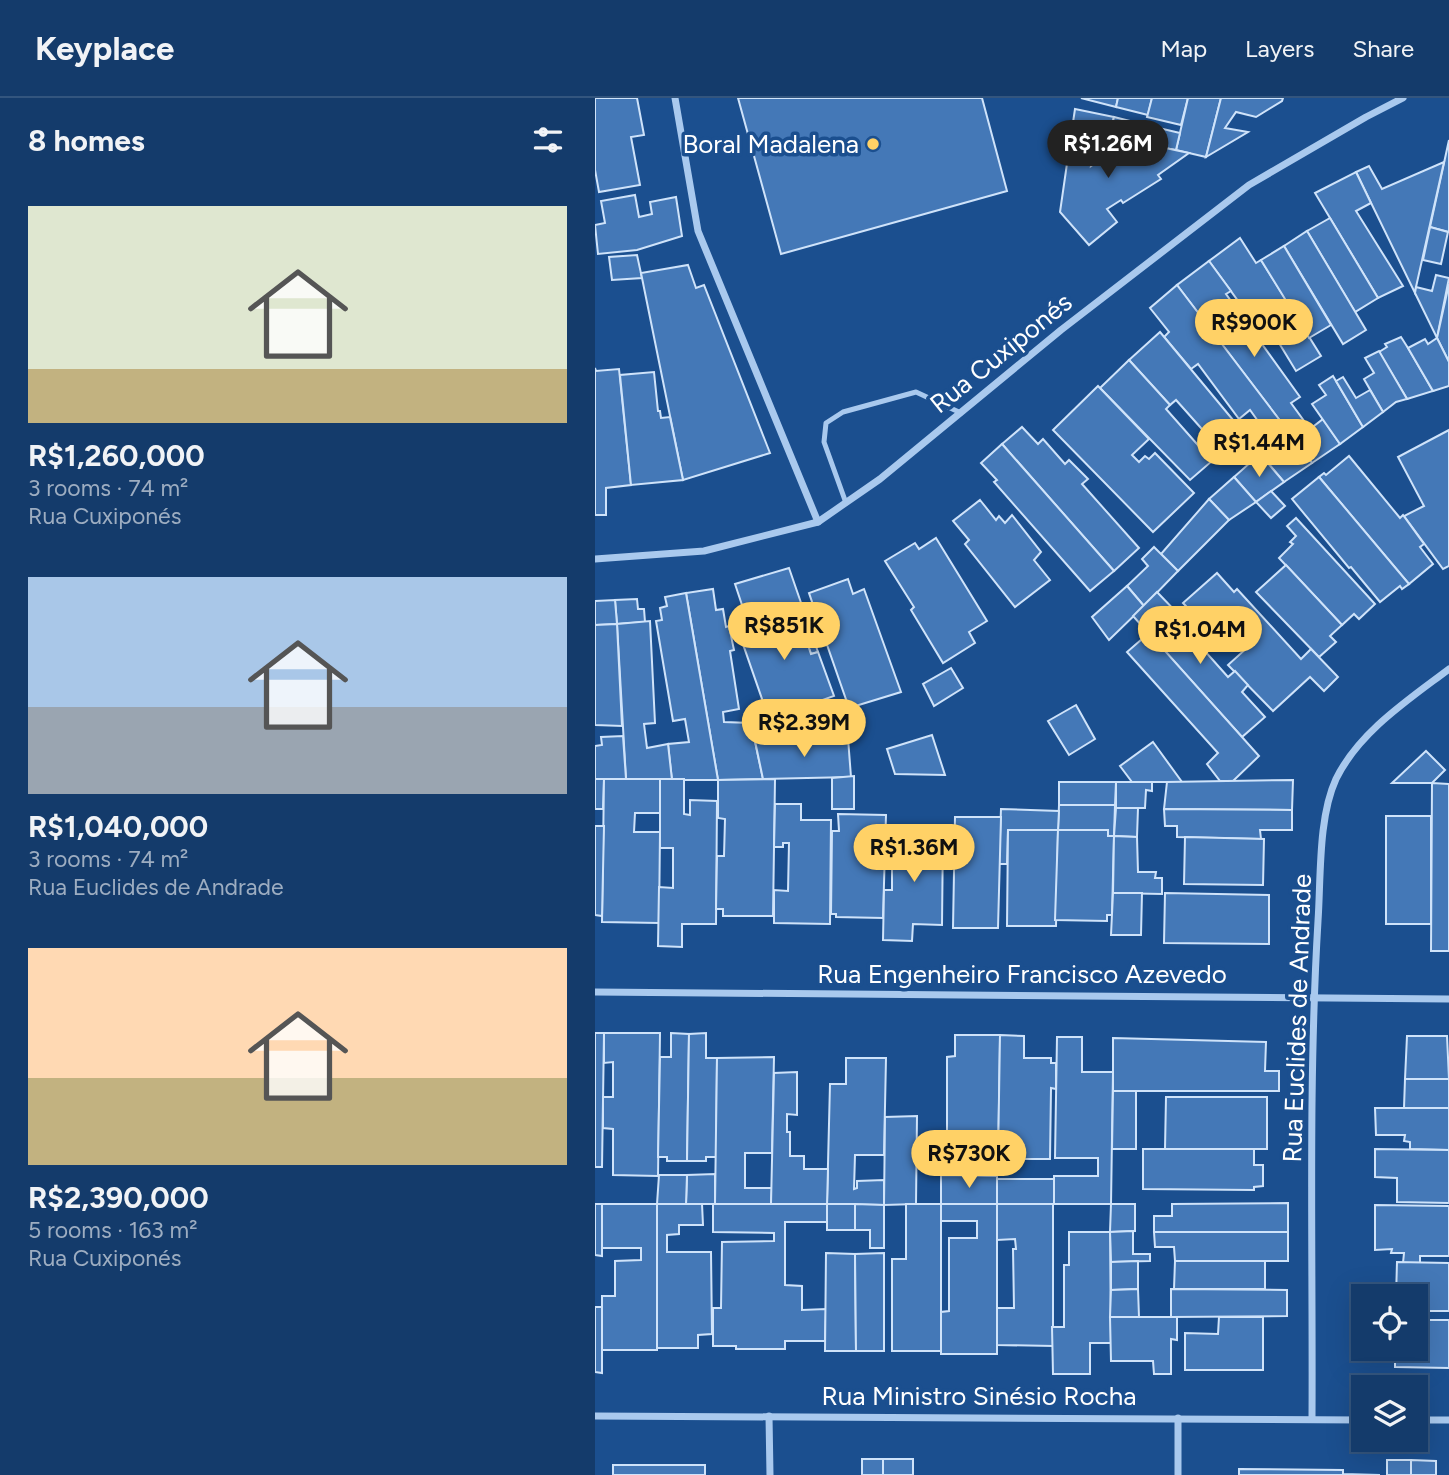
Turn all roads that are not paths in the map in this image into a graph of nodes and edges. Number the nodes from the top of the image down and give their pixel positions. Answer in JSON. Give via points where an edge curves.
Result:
{"nodes":[{"id":1,"x":675,"y":98,"type":"edge"},
{"id":2,"x":1403,"y":98,"type":"edge"},
{"id":3,"x":961,"y":413,"type":"junction"},
{"id":4,"x":846,"y":503,"type":"junction"},
{"id":5,"x":818,"y":522,"type":"junction"},
{"id":6,"x":595,"y":559,"type":"edge"},
{"id":7,"x":1449,"y":669,"type":"edge"},
{"id":8,"x":595,"y":992,"type":"edge"},
{"id":9,"x":1314,"y":997,"type":"junction"},
{"id":10,"x":1449,"y":999,"type":"edge"},
{"id":11,"x":595,"y":1416,"type":"edge"},
{"id":12,"x":769,"y":1416,"type":"junction"},
{"id":13,"x":1178,"y":1418,"type":"junction"},
{"id":14,"x":1312,"y":1419,"type":"junction"},
{"id":15,"x":1351,"y":1420,"type":"edge"},
{"id":16,"x":1428,"y":1420,"type":"edge"},
{"id":17,"x":1449,"y":1420,"type":"edge"},
{"id":18,"x":770,"y":1475,"type":"edge"},
{"id":19,"x":1178,"y":1475,"type":"edge"}],
"edges":[{"from":1,"to":5,"type":"street","via":[[698,231]]},
{"from":2,"to":3,"type":"street","name":"Rua Cuxiponés","via":[[1249,184]]},
{"from":3,"to":4,"type":"street","name":"Rua Cuxiponés"},
{"from":3,"to":4,"type":"lane","via":[[916,392],[843,412],[826,423],[824,442]]},
{"from":4,"to":5,"type":"street","name":"Rua Cuxiponés"},
{"from":5,"to":6,"type":"street","name":"Rua Cuxiponés","via":[[704,551]]},
{"from":7,"to":9,"type":"street","name":"Rua Euclides de Andrade","via":[[1356,748],[1336,780],[1325,819]]},
{"from":8,"to":9,"type":"street","name":"Rua Engenheiro Francisco Azevedo"},
{"from":9,"to":10,"type":"street","name":"Rua Engenheiro Francisco Azevedo"},
{"from":9,"to":14,"type":"street","name":"Rua Euclides de Andrade"},
{"from":11,"to":12,"type":"street","name":"Rua Ministro Sinésio Rocha"},
{"from":12,"to":13,"type":"street","name":"Rua Ministro Sinésio Rocha"},
{"from":12,"to":18,"type":"street"},
{"from":13,"to":14,"type":"street","name":"Rua Ministro Sinésio Rocha"},
{"from":13,"to":19,"type":"street"},
{"from":14,"to":15,"type":"street","name":"Rua Ministro Sinésio Rocha"},
{"from":16,"to":17,"type":"street"}]}
